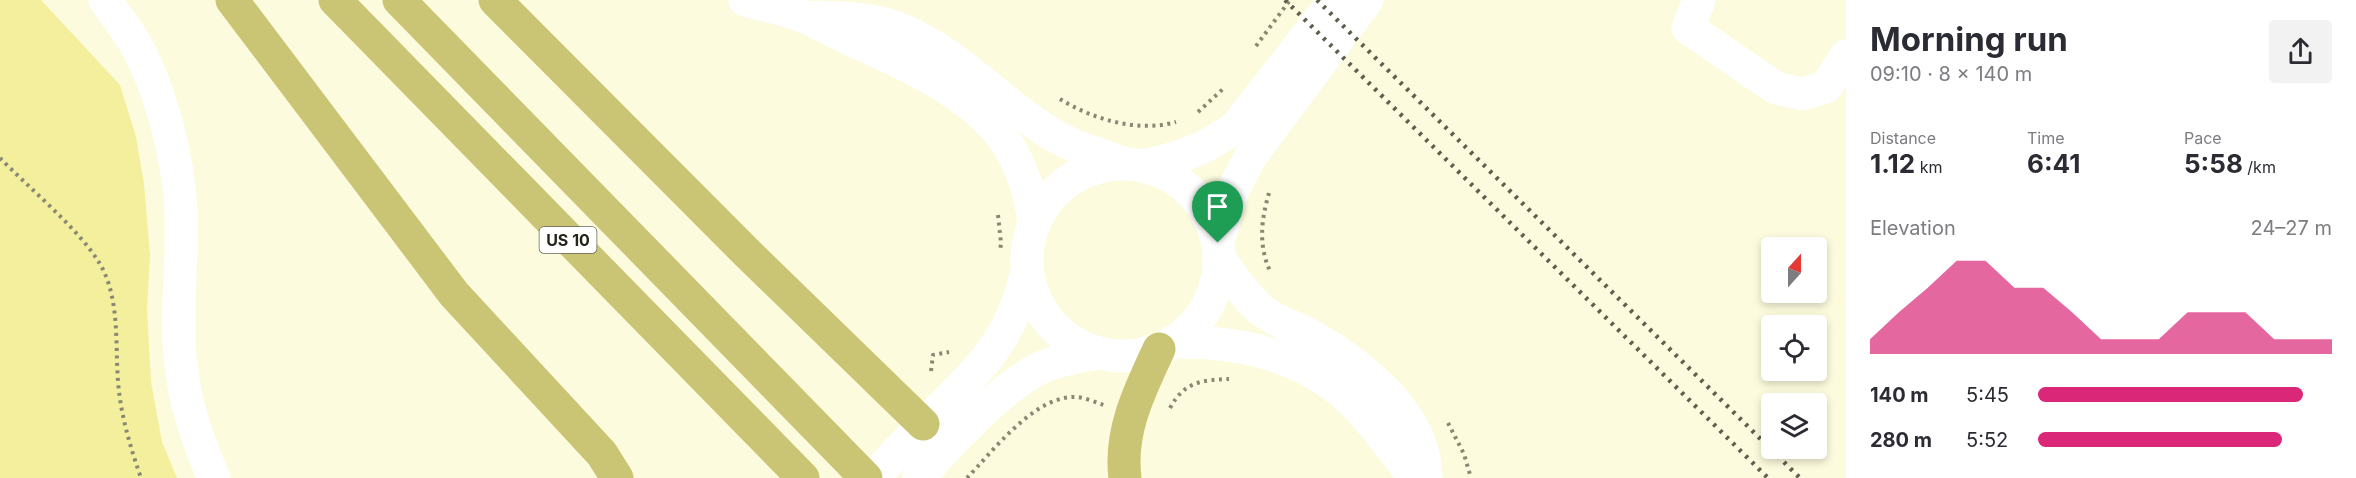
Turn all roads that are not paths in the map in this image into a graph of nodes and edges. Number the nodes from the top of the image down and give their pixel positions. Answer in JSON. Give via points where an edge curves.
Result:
{"nodes":[{"id":1,"x":105,"y":0,"type":"edge"},
{"id":2,"x":232,"y":0,"type":"edge"},
{"id":3,"x":335,"y":0,"type":"edge"},
{"id":4,"x":399,"y":0,"type":"edge"},
{"id":5,"x":495,"y":0,"type":"edge"},
{"id":6,"x":745,"y":0,"type":"edge"},
{"id":7,"x":1335,"y":0,"type":"edge"},
{"id":8,"x":1367,"y":0,"type":"edge"},
{"id":9,"x":1699,"y":0,"type":"edge"},
{"id":10,"x":802,"y":16,"type":"junction"},
{"id":11,"x":1846,"y":56,"type":"edge"},
{"id":12,"x":1283,"y":90,"type":"junction"},
{"id":13,"x":1133,"y":165,"type":"junction"},
{"id":14,"x":1034,"y":224,"type":"junction"},
{"id":15,"x":1219,"y":251,"type":"junction"},
{"id":16,"x":1013,"y":266,"type":"junction"},
{"id":17,"x":1167,"y":346,"type":"junction"},
{"id":18,"x":1099,"y":353,"type":"junction"},
{"id":19,"x":914,"y":435,"type":"junction"},
{"id":20,"x":922,"y":474,"type":"edge"},
{"id":21,"x":214,"y":478,"type":"edge"},
{"id":22,"x":618,"y":478,"type":"edge"},
{"id":23,"x":803,"y":478,"type":"edge"},
{"id":24,"x":866,"y":478,"type":"edge"},
{"id":25,"x":873,"y":478,"type":"edge"},
{"id":26,"x":1125,"y":478,"type":"edge"},
{"id":27,"x":1416,"y":478,"type":"edge"},
{"id":28,"x":1426,"y":478,"type":"edge"}],
"edges":[{"from":1,"to":21,"type":"street","via":[[136,46],[160,102],[173,150],[182,225],[181,364],[189,409]]},
{"from":2,"to":22,"type":"highway","via":[[454,294],[602,454]]},
{"from":3,"to":23,"type":"highway","number":"US 10"},
{"from":4,"to":24,"type":"highway","number":"US 10"},
{"from":5,"to":19,"type":"highway","via":[[745,252]]},
{"from":6,"to":10,"type":"street"},
{"from":7,"to":12,"type":"street"},
{"from":8,"to":12,"type":"street"},
{"from":9,"to":11,"type":"street","via":[[1688,28],[1776,88],[1803,94],[1826,87]]},
{"from":10,"to":13,"type":"street","via":[[859,18],[896,28],[964,66],[1051,134]]},
{"from":10,"to":14,"type":"street","via":[[922,74],[978,112],[1001,135],[1019,164],[1032,202]]},
{"from":12,"to":13,"type":"street","via":[[1221,138],[1188,155]]},
{"from":12,"to":15,"type":"street","via":[[1265,137],[1238,179]]},
{"from":13,"to":14,"type":"street","via":[[1092,169],[1064,184],[1042,208]]},
{"from":13,"to":15,"type":"street","via":[[1157,170],[1186,187],[1206,212]]},
{"from":14,"to":16,"type":"street"},
{"from":15,"to":17,"type":"street","via":[[1219,275],[1208,306],[1199,320]]},
{"from":15,"to":28,"type":"street","via":[[1238,284],[1261,310],[1317,338],[1349,360],[1404,412],[1422,449]]},
{"from":16,"to":18,"type":"street","via":[[1050,322],[1072,341]]},
{"from":16,"to":19,"type":"street","via":[[1022,297],[995,350]]},
{"from":17,"to":18,"type":"street","via":[[1129,356]]},
{"from":17,"to":26,"type":"highway","via":[[1138,396],[1124,438]]},
{"from":17,"to":27,"type":"street","via":[[1220,343],[1270,353],[1304,367],[1355,404]]},
{"from":18,"to":20,"type":"street","via":[[1032,372],[995,401]]},
{"from":19,"to":25,"type":"street"}]}
